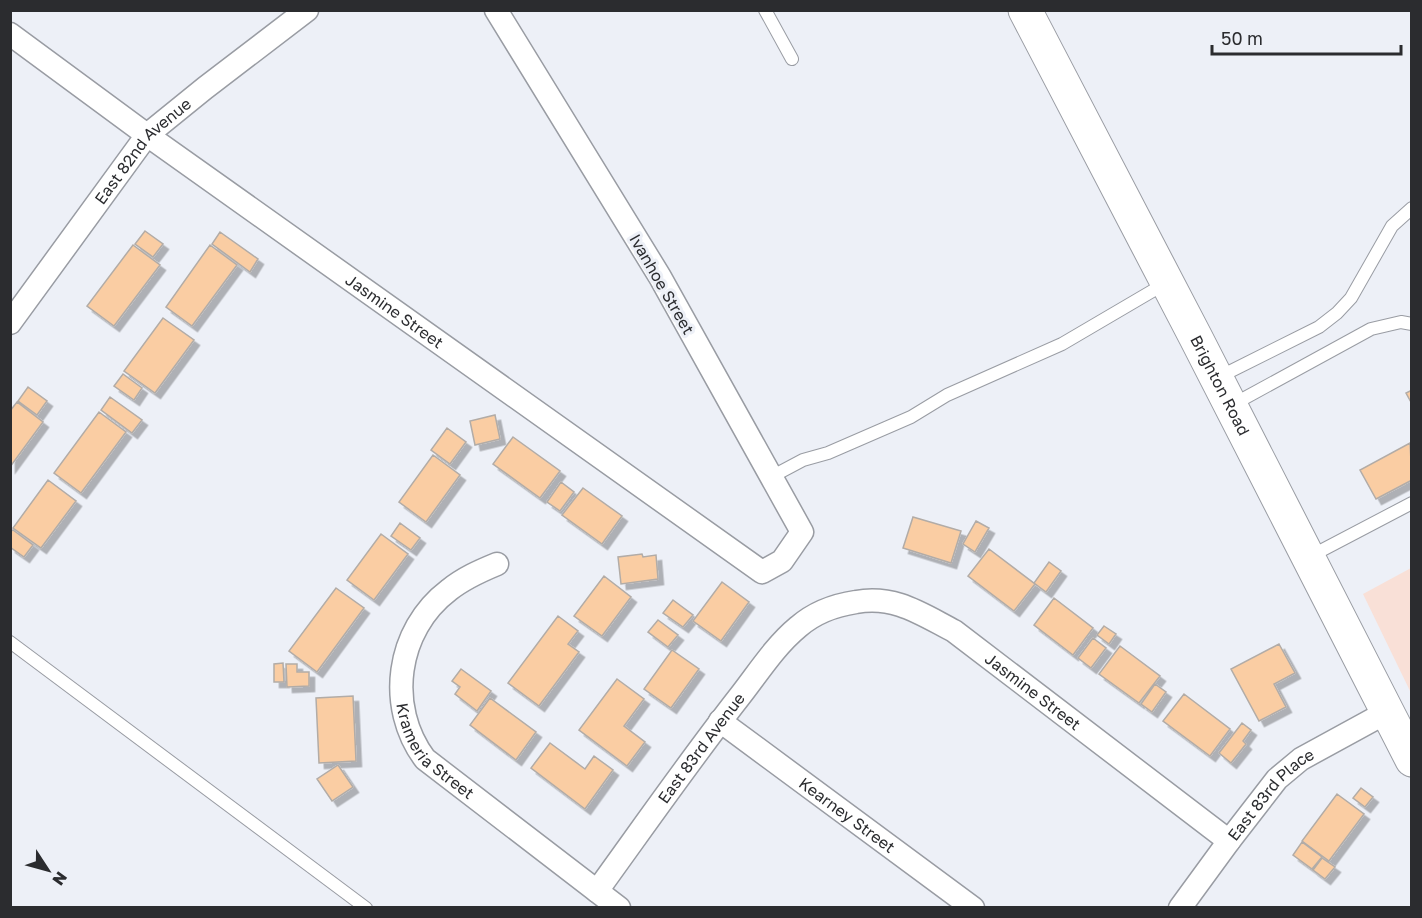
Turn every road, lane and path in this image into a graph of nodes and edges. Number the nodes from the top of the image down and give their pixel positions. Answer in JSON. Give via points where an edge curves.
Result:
{"nodes":[{"id":1,"x":307,"y":10,"type":"edge"},
{"id":2,"x":496,"y":10,"type":"edge"},
{"id":3,"x":765,"y":10,"type":"edge"},
{"id":4,"x":1025,"y":10,"type":"edge"},
{"id":5,"x":10,"y":34,"type":"edge"},
{"id":6,"x":792,"y":59,"type":"dead end"},
{"id":7,"x":147,"y":135,"type":"junction"},
{"id":8,"x":1412,"y":208,"type":"edge"},
{"id":9,"x":1167,"y":282,"type":"junction"},
{"id":10,"x":10,"y":323,"type":"edge"},
{"id":11,"x":1412,"y":324,"type":"edge"},
{"id":12,"x":1223,"y":392,"type":"junction"},
{"id":13,"x":771,"y":477,"type":"junction"},
{"id":14,"x":1412,"y":503,"type":"edge"},
{"id":15,"x":1308,"y":558,"type":"junction"},
{"id":16,"x":782,"y":561,"type":"joint"},
{"id":17,"x":498,"y":564,"type":"dead end"},
{"id":18,"x":817,"y":615,"type":"joint"},
{"id":19,"x":10,"y":642,"type":"edge"},
{"id":20,"x":1387,"y":712,"type":"junction"},
{"id":21,"x":720,"y":721,"type":"junction"},
{"id":22,"x":1412,"y":760,"type":"edge"},
{"id":23,"x":1229,"y":841,"type":"junction"},
{"id":24,"x":597,"y":891,"type":"junction"},
{"id":25,"x":366,"y":908,"type":"edge"},
{"id":26,"x":620,"y":908,"type":"edge"},
{"id":27,"x":973,"y":908,"type":"edge"},
{"id":28,"x":1180,"y":908,"type":"edge"}],
"edges":[{"from":1,"to":7,"type":"street","name":"East 82nd Avenue"},
{"from":2,"to":13,"type":"street","name":"Ivanhoe Street","via":[[660,277]]},
{"from":3,"to":6,"type":"lane"},
{"from":4,"to":9,"type":"street","name":"Brighton Road"},
{"from":5,"to":7,"type":"street","name":"Jasmine Street"},
{"from":7,"to":10,"type":"street","name":"East 82nd Avenue"},
{"from":7,"to":16,"type":"street","name":"Jasmine Street","via":[[762,572]]},
{"from":8,"to":12,"type":"lane","via":[[1392,226],[1351,298],[1337,313]]},
{"from":9,"to":12,"type":"street","name":"Brighton Road"},
{"from":9,"to":13,"type":"lane","via":[[1062,344],[947,395],[911,417],[803,460]]},
{"from":11,"to":12,"type":"lane","via":[[1401,322],[1371,330]]},
{"from":12,"to":15,"type":"street","name":"Brighton Road"},
{"from":13,"to":16,"type":"street","name":"Ivanhoe Street","via":[[802,532]]},
{"from":14,"to":15,"type":"lane"},
{"from":15,"to":20,"type":"street","name":"Brighton Road"},
{"from":17,"to":24,"type":"street","name":"Krameria Street","via":[[471,574],[447,591],[418,625],[401,669],[400,694],[406,723],[425,759]]},
{"from":18,"to":21,"type":"street","name":"East 83rd Avenue","via":[[786,638]]},
{"from":18,"to":23,"type":"street","name":"Jasmine Street","via":[[857,602],[881,600],[906,605],[954,632]]},
{"from":19,"to":25,"type":"lane"},
{"from":20,"to":22,"type":"street","name":"Brighton Road"},
{"from":20,"to":23,"type":"street","name":"East 83rd Place","via":[[1301,759],[1278,779]]},
{"from":21,"to":24,"type":"street","name":"East 83rd Avenue"},
{"from":21,"to":27,"type":"street","name":"Kearney Street"},
{"from":23,"to":28,"type":"street","name":"East 83rd Place"},
{"from":24,"to":26,"type":"street","name":"Krameria Street"}]}
